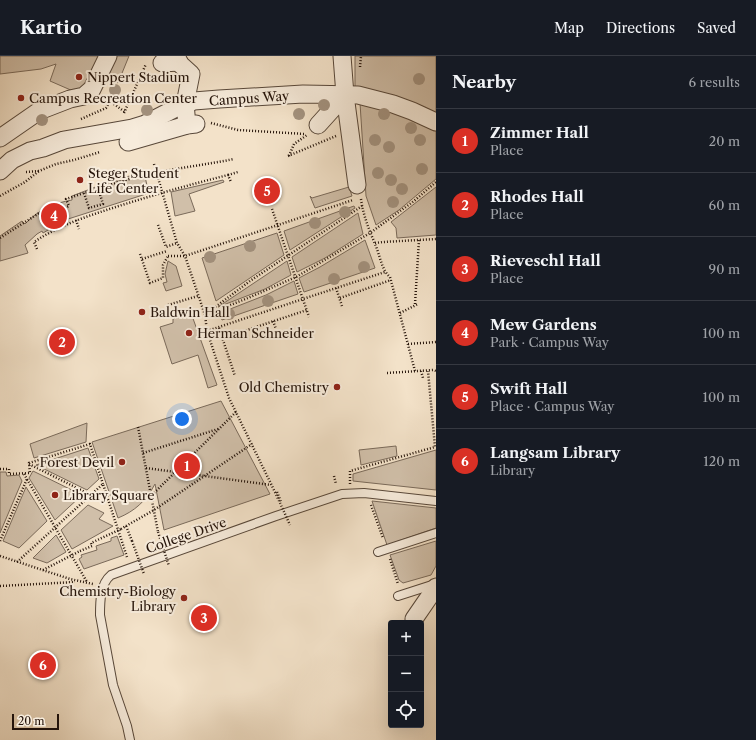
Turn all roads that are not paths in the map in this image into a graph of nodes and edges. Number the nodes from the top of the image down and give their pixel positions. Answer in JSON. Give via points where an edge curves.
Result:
{"nodes":[{"id":1,"x":108,"y":56,"type":"edge"},
{"id":2,"x":342,"y":56,"type":"edge"},
{"id":3,"x":175,"y":65,"type":"edge"},
{"id":4,"x":345,"y":95,"type":"junction"},
{"id":5,"x":185,"y":104,"type":"junction"},
{"id":6,"x":436,"y":122,"type":"edge"},
{"id":7,"x":137,"y":123,"type":"junction"},
{"id":8,"x":102,"y":124,"type":"dead end"},
{"id":9,"x":313,"y":130,"type":"road end"},
{"id":10,"x":0,"y":138,"type":"edge"},
{"id":11,"x":43,"y":138,"type":"dead end"},
{"id":12,"x":64,"y":140,"type":"junction"},
{"id":13,"x":128,"y":142,"type":"dead end"},
{"id":14,"x":30,"y":151,"type":"junction"},
{"id":15,"x":0,"y":171,"type":"edge"},
{"id":16,"x":357,"y":184,"type":"dead end"},
{"id":17,"x":436,"y":501,"type":"edge"},
{"id":18,"x":436,"y":533,"type":"edge"},
{"id":19,"x":378,"y":552,"type":"dead end"},
{"id":20,"x":436,"y":584,"type":"edge"},
{"id":21,"x":436,"y":587,"type":"edge"},
{"id":22,"x":400,"y":595,"type":"road end"},
{"id":23,"x":414,"y":619,"type":"dead end"},
{"id":24,"x":130,"y":740,"type":"edge"}],
"edges":[{"from":1,"to":10,"type":"street","via":[[99,94],[70,98],[39,111]]},
{"from":2,"to":4,"type":"street"},
{"from":3,"to":5,"type":"street"},
{"from":4,"to":5,"type":"street","name":"Campus Way","via":[[303,94],[227,98]]},
{"from":4,"to":6,"type":"street","name":"Campus Way","via":[[360,95],[393,104]]},
{"from":4,"to":9,"type":"street"},
{"from":4,"to":16,"type":"street","via":[[343,132]]},
{"from":5,"to":7,"type":"street","name":"Campus Way"},
{"from":5,"to":7,"type":"street","via":[[192,124]]},
{"from":7,"to":12,"type":"street","name":"Campus Way","via":[[132,128]]},
{"from":7,"to":13,"type":"street"},
{"from":8,"to":12,"type":"street"},
{"from":11,"to":14,"type":"street"},
{"from":12,"to":14,"type":"street","name":"Campus Way"},
{"from":14,"to":15,"type":"street","name":"Campus Way","via":[[12,160]]},
{"from":17,"to":24,"type":"lane","name":"College Drive","via":[[364,493],[342,494],[109,577],[104,586],[100,615],[113,685]]},
{"from":18,"to":19,"type":"lane"},
{"from":20,"to":22,"type":"lane"},
{"from":21,"to":23,"type":"street"}]}
